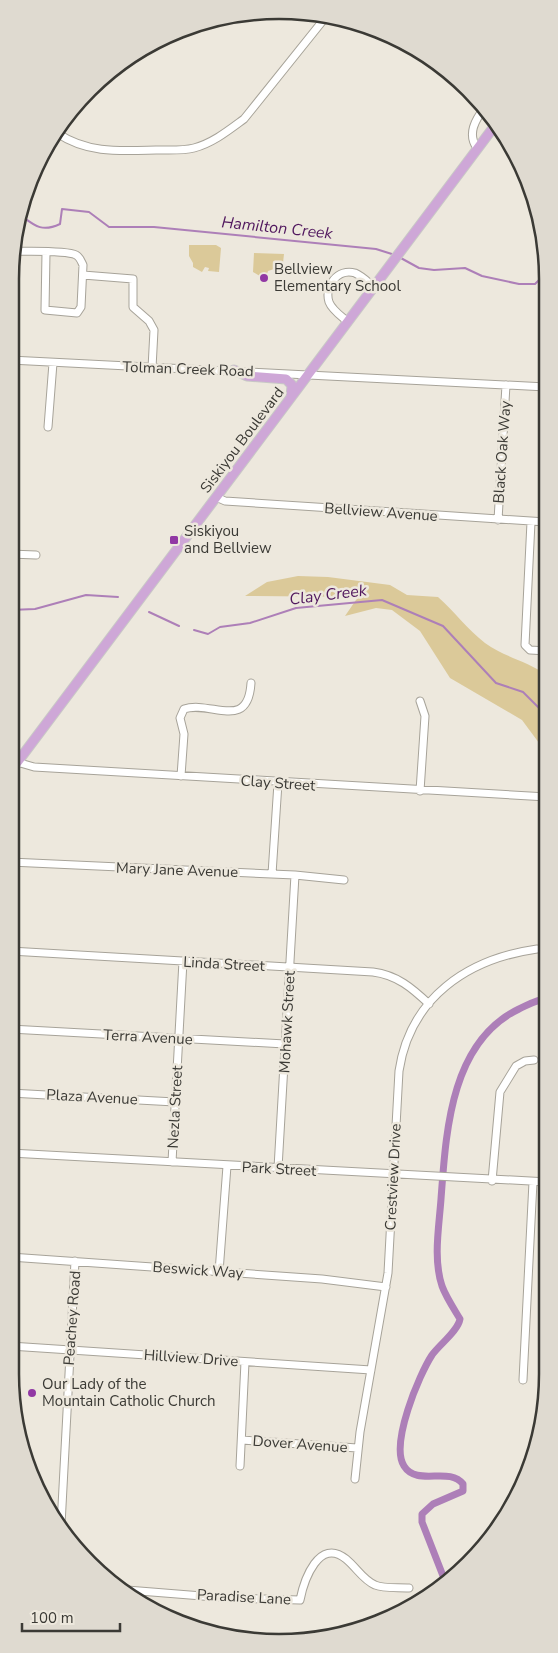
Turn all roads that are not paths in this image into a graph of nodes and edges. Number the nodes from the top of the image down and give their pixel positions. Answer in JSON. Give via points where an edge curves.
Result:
{"nodes":[{"id":1,"x":321,"y":22,"type":"edge"},
{"id":2,"x":480,"y":114,"type":"edge"},
{"id":3,"x":492,"y":130,"type":"edge"},
{"id":4,"x":62,"y":136,"type":"edge"},
{"id":5,"x":477,"y":148,"type":"junction"},
{"id":6,"x":20,"y":252,"type":"edge"},
{"id":7,"x":46,"y":253,"type":"junction"},
{"id":8,"x":83,"y":275,"type":"junction"},
{"id":9,"x":374,"y":287,"type":"junction"},
{"id":10,"x":348,"y":322,"type":"junction"},
{"id":11,"x":19,"y":361,"type":"edge"},
{"id":12,"x":53,"y":363,"type":"junction"},
{"id":13,"x":152,"y":368,"type":"junction"},
{"id":14,"x":234,"y":370,"type":"junction"},
{"id":15,"x":308,"y":374,"type":"junction"},
{"id":16,"x":506,"y":385,"type":"junction"},
{"id":17,"x":539,"y":387,"type":"edge"},
{"id":18,"x":291,"y":398,"type":"junction"},
{"id":19,"x":48,"y":427,"type":"dead end"},
{"id":20,"x":216,"y":497,"type":"junction"},
{"id":21,"x":498,"y":520,"type":"junction"},
{"id":22,"x":531,"y":522,"type":"junction"},
{"id":23,"x":539,"y":522,"type":"edge"},
{"id":24,"x":19,"y":554,"type":"edge"},
{"id":25,"x":36,"y":555,"type":"dead end"},
{"id":26,"x":539,"y":651,"type":"edge"},
{"id":27,"x":251,"y":683,"type":"dead end"},
{"id":28,"x":420,"y":701,"type":"dead end"},
{"id":29,"x":19,"y":754,"type":"edge"},
{"id":30,"x":19,"y":762,"type":"edge"},
{"id":31,"x":180,"y":776,"type":"junction"},
{"id":32,"x":278,"y":783,"type":"junction"},
{"id":33,"x":420,"y":791,"type":"junction"},
{"id":34,"x":539,"y":797,"type":"edge"},
{"id":35,"x":19,"y":862,"type":"edge"},
{"id":36,"x":272,"y":874,"type":"junction"},
{"id":37,"x":295,"y":875,"type":"junction"},
{"id":38,"x":344,"y":880,"type":"dead end"},
{"id":39,"x":537,"y":949,"type":"dead end"},
{"id":40,"x":19,"y":952,"type":"edge"},
{"id":41,"x":183,"y":961,"type":"junction"},
{"id":42,"x":290,"y":967,"type":"junction"},
{"id":43,"x":429,"y":1004,"type":"junction"},
{"id":44,"x":19,"y":1029,"type":"edge"},
{"id":45,"x":178,"y":1038,"type":"junction"},
{"id":46,"x":285,"y":1044,"type":"junction"},
{"id":47,"x":534,"y":1060,"type":"dead end"},
{"id":48,"x":19,"y":1093,"type":"edge"},
{"id":49,"x":175,"y":1102,"type":"junction"},
{"id":50,"x":19,"y":1154,"type":"edge"},
{"id":51,"x":172,"y":1162,"type":"junction"},
{"id":52,"x":227,"y":1166,"type":"junction"},
{"id":53,"x":278,"y":1168,"type":"junction"},
{"id":54,"x":393,"y":1175,"type":"junction"},
{"id":55,"x":492,"y":1181,"type":"junction"},
{"id":56,"x":533,"y":1182,"type":"junction"},
{"id":57,"x":539,"y":1182,"type":"edge"},
{"id":58,"x":19,"y":1258,"type":"edge"},
{"id":59,"x":75,"y":1262,"type":"junction"},
{"id":60,"x":219,"y":1272,"type":"junction"},
{"id":61,"x":386,"y":1288,"type":"junction"},
{"id":62,"x":19,"y":1346,"type":"edge"},
{"id":63,"x":69,"y":1349,"type":"junction"},
{"id":64,"x":245,"y":1362,"type":"junction"},
{"id":65,"x":371,"y":1370,"type":"junction"},
{"id":66,"x":523,"y":1380,"type":"dead end"},
{"id":67,"x":242,"y":1440,"type":"junction"},
{"id":68,"x":357,"y":1448,"type":"junction"},
{"id":69,"x":240,"y":1466,"type":"dead end"},
{"id":70,"x":355,"y":1479,"type":"dead end"},
{"id":71,"x":61,"y":1515,"type":"edge"},
{"id":72,"x":409,"y":1588,"type":"dead end"},
{"id":73,"x":135,"y":1591,"type":"edge"}],
"edges":[{"from":1,"to":4,"type":"street","via":[[244,119],[202,145],[178,150],[101,150],[82,146]]},
{"from":2,"to":5,"type":"street","via":[[472,132],[472,142]]},
{"from":3,"to":5,"type":"main road","name":"Siskiyou Boulevard"},
{"from":5,"to":9,"type":"main road","name":"Siskiyou Boulevard"},
{"from":6,"to":7,"type":"street"},
{"from":7,"to":8,"type":"street","via":[[77,256],[82,262]]},
{"from":7,"to":8,"type":"street","via":[[43,307],[47,311],[77,312]]},
{"from":8,"to":13,"type":"street","via":[[133,279],[133,307],[154,330]]},
{"from":9,"to":10,"type":"main road","name":"Siskiyou Boulevard"},
{"from":9,"to":10,"type":"street","via":[[356,273],[342,273],[335,277],[328,292],[328,301]]},
{"from":10,"to":15,"type":"main road","name":"Siskiyou Boulevard"},
{"from":11,"to":12,"type":"street","name":"Tolman Creek Road"},
{"from":12,"to":13,"type":"street","name":"Tolman Creek Road"},
{"from":12,"to":19,"type":"street"},
{"from":13,"to":14,"type":"street","name":"Tolman Creek Road"},
{"from":14,"to":15,"type":"street","name":"Tolman Creek Road"},
{"from":14,"to":18,"type":"main road","via":[[246,376],[286,379],[292,385]]},
{"from":15,"to":16,"type":"street","name":"Tolman Creek Road"},
{"from":15,"to":18,"type":"main road","name":"Siskiyou Boulevard"},
{"from":16,"to":17,"type":"street","name":"Tolman Creek Road"},
{"from":16,"to":21,"type":"street","name":"Black Oak Way"},
{"from":18,"to":20,"type":"main road","name":"Siskiyou Boulevard"},
{"from":20,"to":21,"type":"street","name":"Bellview Avenue","via":[[225,502]]},
{"from":20,"to":29,"type":"main road","name":"Siskiyou Boulevard"},
{"from":21,"to":22,"type":"street","name":"Bellview Avenue"},
{"from":22,"to":23,"type":"street","name":"Bellview Avenue"},
{"from":22,"to":26,"type":"street","via":[[525,644],[530,650]]},
{"from":24,"to":25,"type":"street"},
{"from":27,"to":31,"type":"street","via":[[247,702],[238,710],[184,709],[180,718],[184,734]]},
{"from":28,"to":33,"type":"street","via":[[425,716]]},
{"from":30,"to":31,"type":"street","name":"Clay Street","via":[[34,767]]},
{"from":31,"to":32,"type":"street","name":"Clay Street"},
{"from":32,"to":33,"type":"street","name":"Clay Street"},
{"from":32,"to":36,"type":"street"},
{"from":33,"to":34,"type":"street","name":"Clay Street"},
{"from":35,"to":36,"type":"street","name":"Mary Jane Avenue"},
{"from":36,"to":37,"type":"street","name":"Mary Jane Avenue"},
{"from":37,"to":38,"type":"street","name":"Mary Jane Avenue"},
{"from":37,"to":42,"type":"street","name":"Mohawk Street"},
{"from":39,"to":43,"type":"street","name":"Crestview Drive","via":[[502,955],[474,967],[449,983]]},
{"from":40,"to":41,"type":"street","name":"Linda Street"},
{"from":41,"to":42,"type":"street","name":"Linda Street"},
{"from":41,"to":45,"type":"street","name":"Nezla Street"},
{"from":42,"to":43,"type":"street","name":"Linda Street","via":[[384,974],[404,983]]},
{"from":42,"to":46,"type":"street","name":"Mohawk Street"},
{"from":43,"to":54,"type":"street","name":"Crestview Drive","via":[[410,1032],[400,1060]]},
{"from":44,"to":45,"type":"street","name":"Terra Avenue"},
{"from":45,"to":46,"type":"street","name":"Terra Avenue"},
{"from":45,"to":49,"type":"street","name":"Nezla Street"},
{"from":46,"to":53,"type":"street","name":"Mohawk Street"},
{"from":47,"to":55,"type":"street","via":[[516,1066],[500,1092]]},
{"from":48,"to":49,"type":"street","name":"Plaza Avenue"},
{"from":49,"to":51,"type":"street","name":"Nezla Street"},
{"from":50,"to":51,"type":"street","name":"Park Street"},
{"from":51,"to":52,"type":"street","name":"Park Street"},
{"from":52,"to":53,"type":"street","name":"Park Street"},
{"from":52,"to":60,"type":"street"},
{"from":53,"to":54,"type":"street","name":"Park Street"},
{"from":54,"to":55,"type":"street","name":"Park Street"},
{"from":54,"to":61,"type":"street","name":"Crestview Drive"},
{"from":55,"to":56,"type":"street","name":"Park Street"},
{"from":56,"to":57,"type":"street","name":"Park Street"},
{"from":56,"to":66,"type":"street"},
{"from":58,"to":59,"type":"street","name":"Beswick Way"},
{"from":59,"to":60,"type":"street","name":"Beswick Way"},
{"from":59,"to":63,"type":"street","name":"Peachey Road"},
{"from":60,"to":61,"type":"street","name":"Beswick Way","via":[[322,1279]]},
{"from":61,"to":65,"type":"street","name":"Crestview Drive"},
{"from":62,"to":63,"type":"street","name":"Hillview Drive"},
{"from":63,"to":64,"type":"street","name":"Hillview Drive"},
{"from":63,"to":71,"type":"street","name":"Peachey Road"},
{"from":64,"to":65,"type":"street","name":"Hillview Drive"},
{"from":64,"to":67,"type":"street"},
{"from":65,"to":68,"type":"street","name":"Crestview Drive"},
{"from":67,"to":68,"type":"street","name":"Dover Avenue"},
{"from":67,"to":69,"type":"street"},
{"from":68,"to":70,"type":"street","name":"Crestview Drive"},
{"from":72,"to":73,"type":"street","name":"Paradise Lane","via":[[375,1585],[346,1558],[334,1553],[322,1555],[311,1567],[300,1600]]}]}
